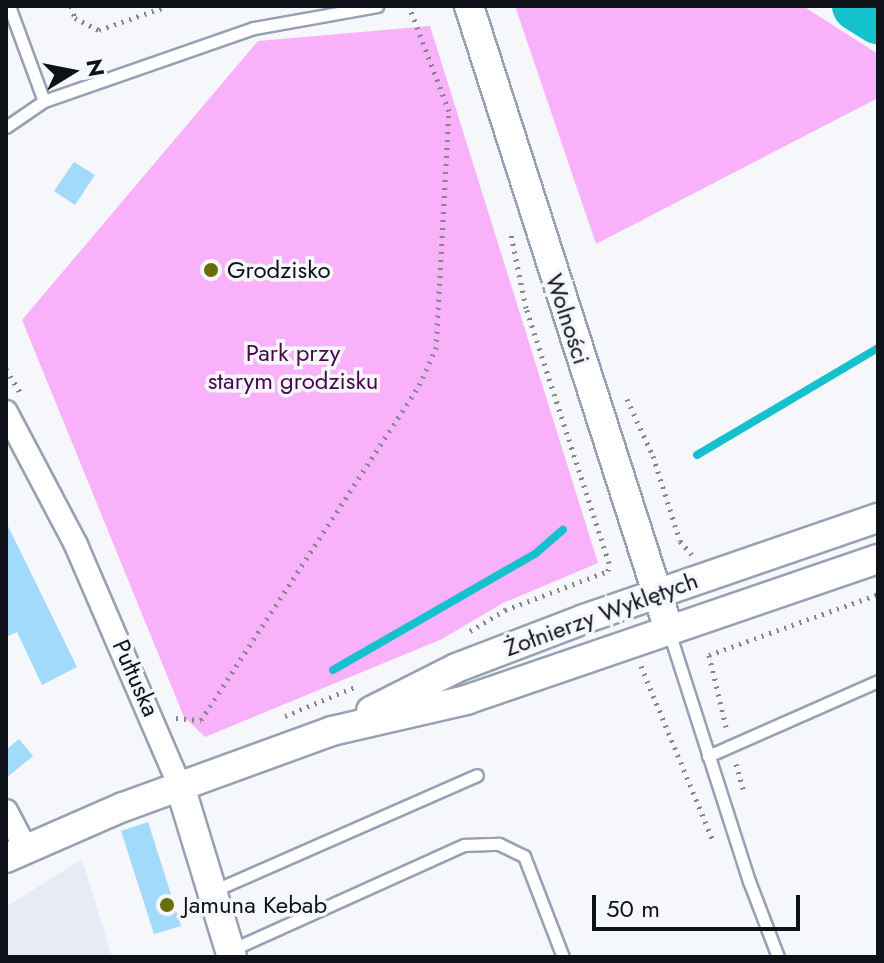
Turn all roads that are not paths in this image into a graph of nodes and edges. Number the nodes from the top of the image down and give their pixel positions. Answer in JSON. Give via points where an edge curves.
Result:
{"nodes":[{"id":1,"x":9,"y":6,"type":"edge"},
{"id":2,"x":377,"y":6,"type":"edge"},
{"id":3,"x":469,"y":6,"type":"edge"},
{"id":4,"x":44,"y":101,"type":"junction"},
{"id":5,"x":6,"y":127,"type":"edge"},
{"id":6,"x":6,"y":412,"type":"edge"},
{"id":7,"x":878,"y":518,"type":"edge"},
{"id":8,"x":878,"y":559,"type":"edge"},
{"id":9,"x":656,"y":593,"type":"junction"},
{"id":10,"x":669,"y":630,"type":"junction"},
{"id":11,"x":878,"y":681,"type":"edge"},
{"id":12,"x":332,"y":731,"type":"junction"},
{"id":13,"x":708,"y":756,"type":"junction"},
{"id":14,"x":477,"y":775,"type":"dead end"},
{"id":15,"x":180,"y":786,"type":"junction"},
{"id":16,"x":6,"y":811,"type":"edge"},
{"id":17,"x":13,"y":857,"type":"edge"},
{"id":18,"x":213,"y":891,"type":"junction"},
{"id":19,"x":231,"y":954,"type":"edge"},
{"id":20,"x":563,"y":957,"type":"edge"},
{"id":21,"x":778,"y":957,"type":"edge"}],
"edges":[{"from":1,"to":4,"type":"lane"},
{"from":2,"to":4,"type":"lane","via":[[254,28]]},
{"from":3,"to":9,"type":"street","name":"Wolności"},
{"from":4,"to":5,"type":"lane"},
{"from":6,"to":15,"type":"street","name":"Pułtuska","via":[[76,545]]},
{"from":7,"to":9,"type":"street","name":"Żołnierzy Wyklętych"},
{"from":8,"to":10,"type":"street","name":"Żołnierzy Wyklętych"},
{"from":9,"to":10,"type":"street","name":"Wolności"},
{"from":9,"to":12,"type":"street","name":"Żołnierzy Wyklętych","via":[[456,668]]},
{"from":10,"to":12,"type":"street","name":"Żołnierzy Wyklętych","via":[[466,700]]},
{"from":10,"to":13,"type":"lane"},
{"from":11,"to":13,"type":"lane"},
{"from":12,"to":15,"type":"street","name":"Żołnierzy Wyklętych"},
{"from":13,"to":21,"type":"lane"},
{"from":14,"to":18,"type":"lane"},
{"from":15,"to":17,"type":"street","name":"Żołnierzy Wyklętych"},
{"from":15,"to":18,"type":"street","name":"Pułtuska"},
{"from":16,"to":17,"type":"street"},
{"from":18,"to":19,"type":"street","name":"Pułtuska"},
{"from":19,"to":20,"type":"lane","via":[[464,845],[499,844],[524,856]]}]}
